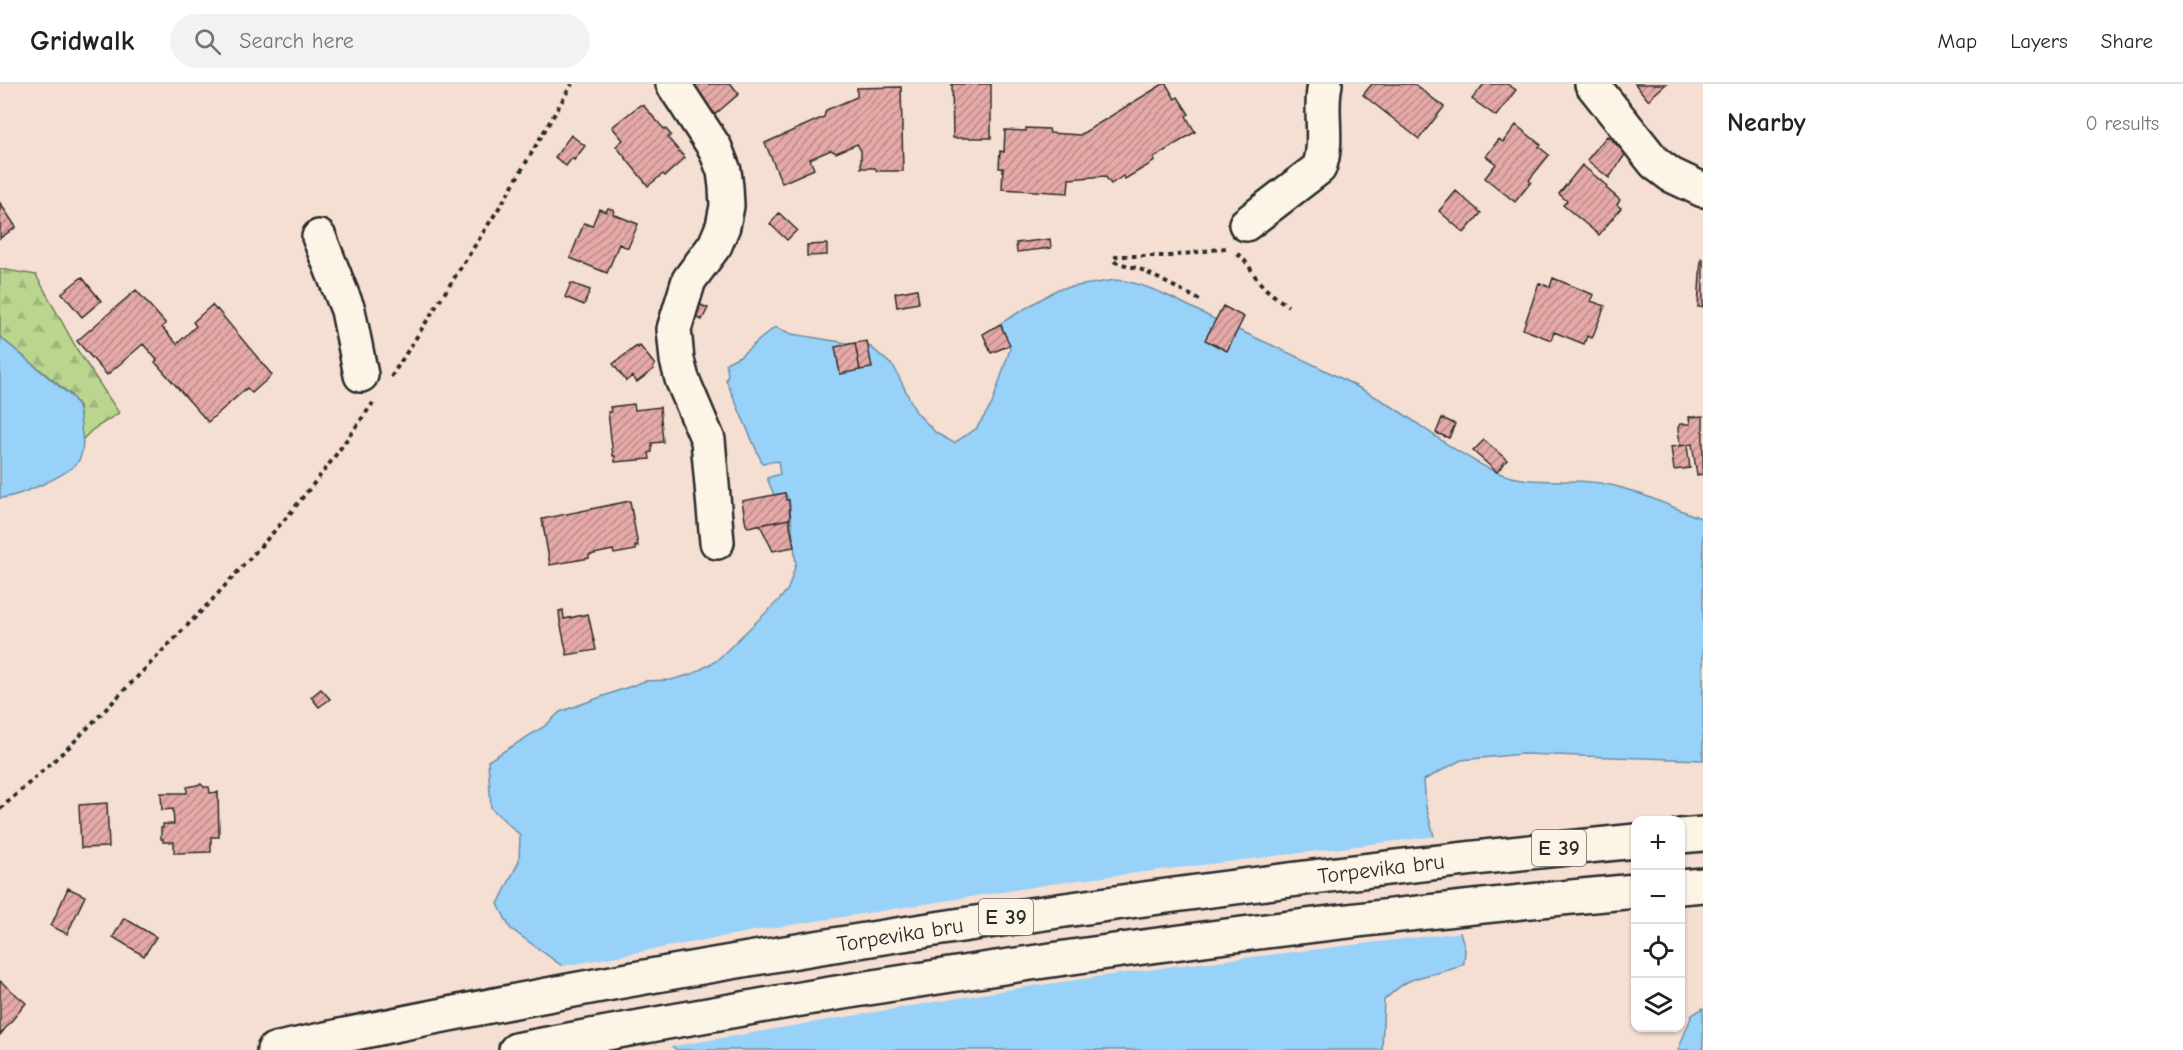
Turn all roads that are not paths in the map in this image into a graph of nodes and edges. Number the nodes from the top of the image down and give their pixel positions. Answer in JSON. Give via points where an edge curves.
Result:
{"nodes":[{"id":1,"x":673,"y":84,"type":"edge"},
{"id":2,"x":1325,"y":84,"type":"edge"},
{"id":3,"x":1592,"y":84,"type":"edge"},
{"id":4,"x":1703,"y":190,"type":"edge"},
{"id":5,"x":1236,"y":236,"type":"road end"},
{"id":6,"x":319,"y":237,"type":"dead end"},
{"id":7,"x":375,"y":385,"type":"road end"},
{"id":8,"x":717,"y":542,"type":"dead end"},
{"id":9,"x":1703,"y":834,"type":"edge"},
{"id":10,"x":1685,"y":836,"type":"edge"},
{"id":11,"x":1631,"y":841,"type":"edge"},
{"id":12,"x":1703,"y":885,"type":"edge"},
{"id":13,"x":1685,"y":887,"type":"edge"},
{"id":14,"x":1631,"y":891,"type":"edge"},
{"id":15,"x":274,"y":1050,"type":"edge"},
{"id":16,"x":516,"y":1050,"type":"edge"}],
"edges":[{"from":1,"to":8,"type":"main road","via":[[715,148],[726,187],[723,226],[715,245],[688,280],[674,329],[682,379],[708,440]]},
{"from":2,"to":5,"type":"main road","via":[[1324,155],[1319,168]]},
{"from":3,"to":4,"type":"main road","via":[[1655,164]]},
{"from":6,"to":7,"type":"main road"},
{"from":9,"to":10,"type":"main road"},
{"from":11,"to":15,"type":"main road","name":"Torpevika bru","number":"E 39","via":[[1165,894],[983,921],[730,962]]},
{"from":12,"to":13,"type":"main road"},
{"from":14,"to":16,"type":"main road","number":"E 39","via":[[1486,904],[1012,965]]}]}
